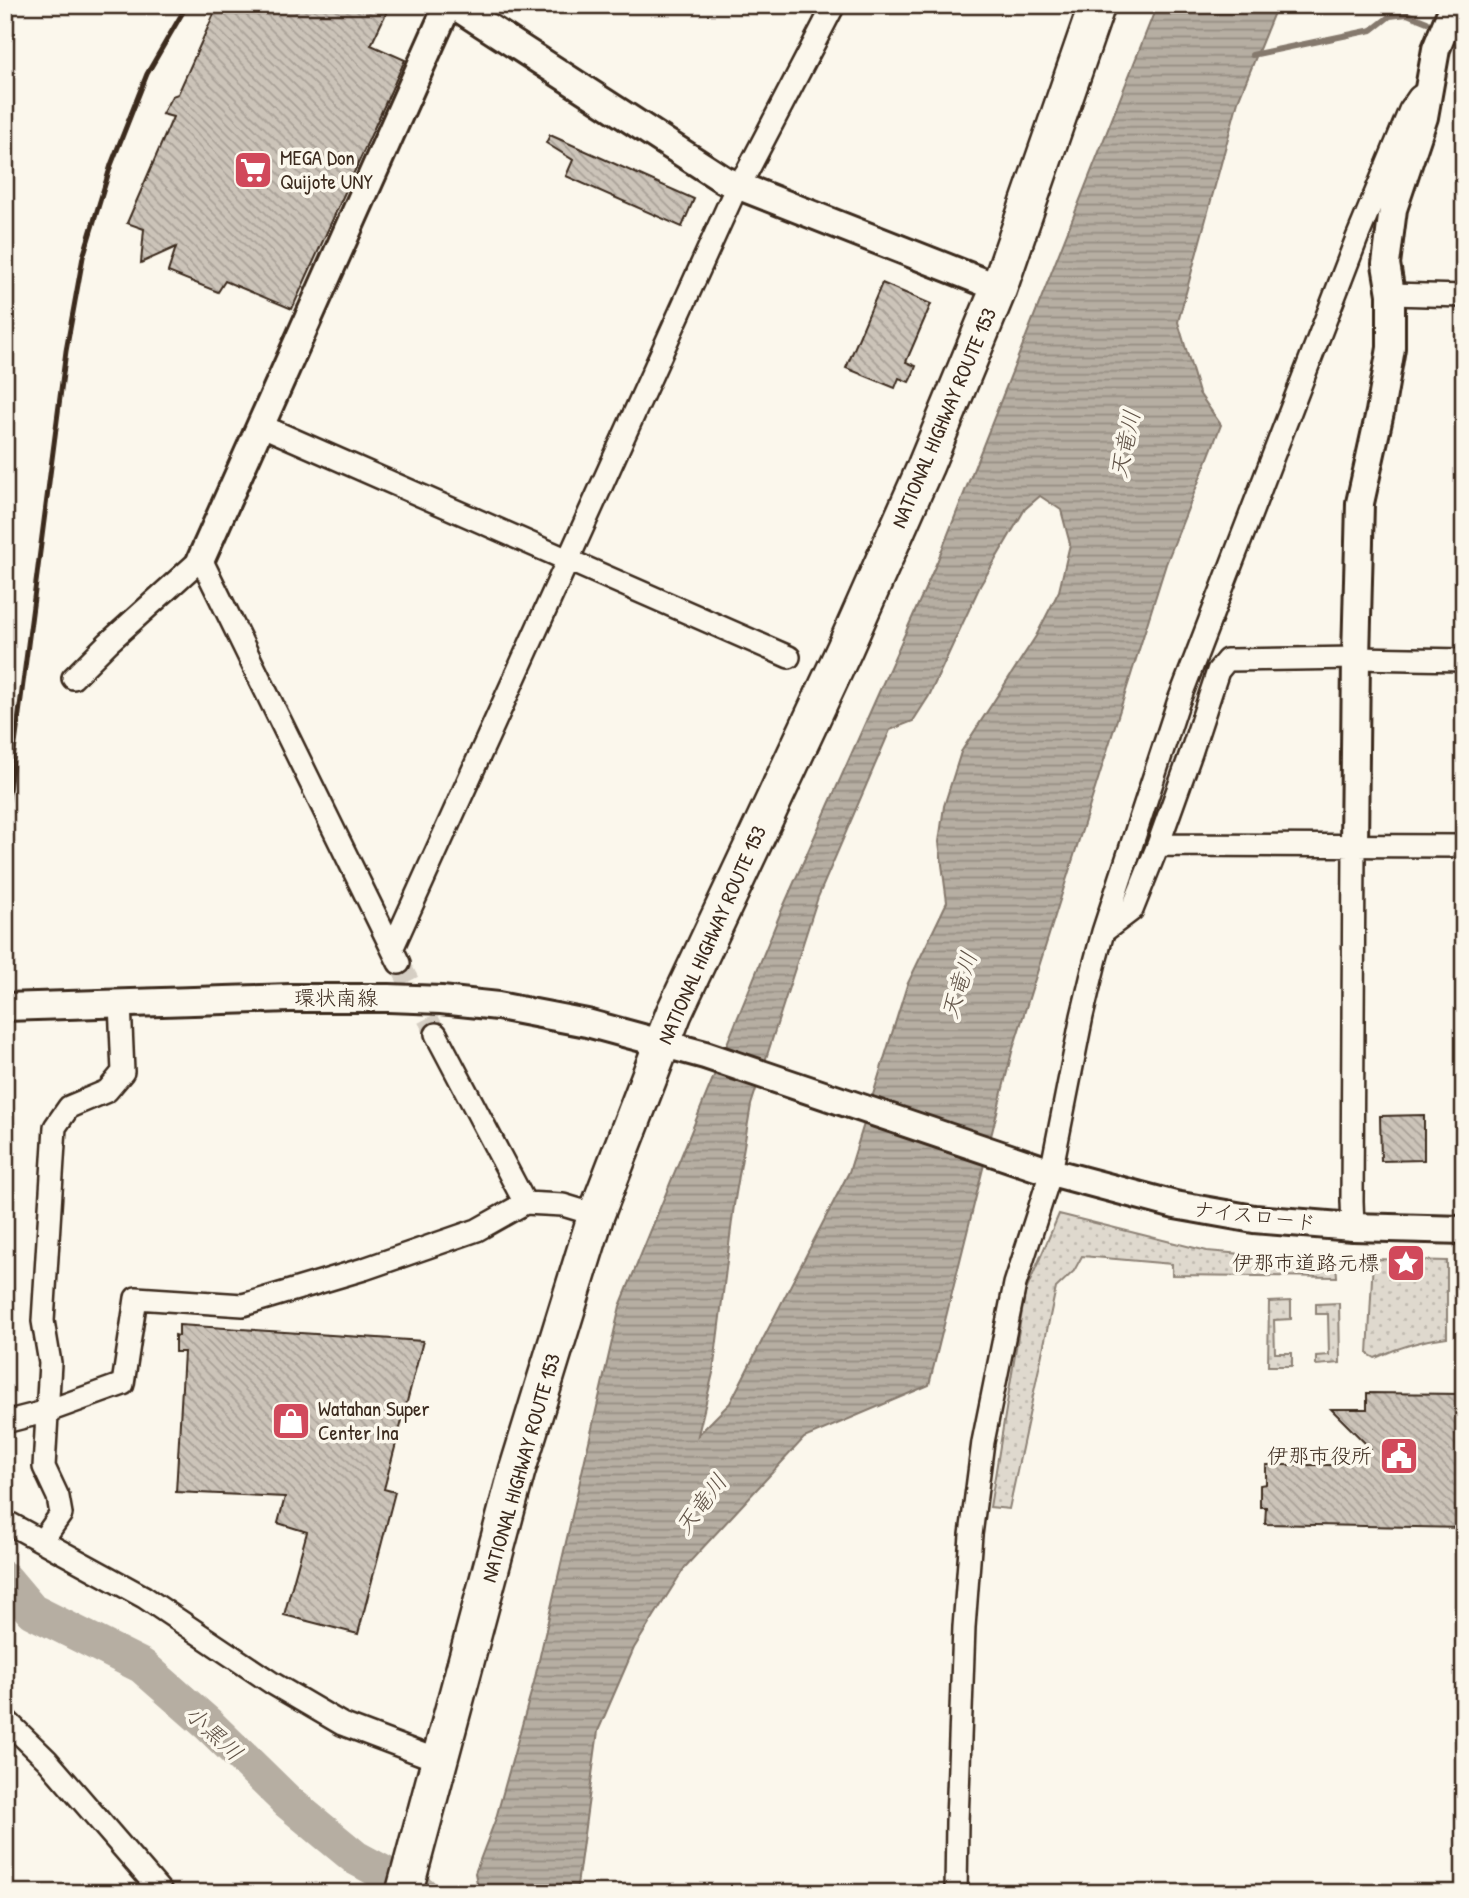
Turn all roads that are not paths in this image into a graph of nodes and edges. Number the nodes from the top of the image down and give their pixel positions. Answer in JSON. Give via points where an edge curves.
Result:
{"nodes":[{"id":1,"x":834,"y":5,"type":"edge"},
{"id":2,"x":1097,"y":5,"type":"edge"},
{"id":3,"x":1454,"y":5,"type":"edge"},
{"id":4,"x":455,"y":6,"type":"edge"},
{"id":5,"x":1430,"y":89,"type":"junction"},
{"id":6,"x":737,"y":186,"type":"junction"},
{"id":7,"x":999,"y":288,"type":"junction"},
{"id":8,"x":1391,"y":294,"type":"junction"},
{"id":9,"x":1464,"y":296,"type":"edge"},
{"id":10,"x":260,"y":425,"type":"junction"},
{"id":11,"x":201,"y":559,"type":"junction"},
{"id":12,"x":567,"y":559,"type":"junction"},
{"id":13,"x":789,"y":657,"type":"dead end"},
{"id":14,"x":1356,"y":658,"type":"junction"},
{"id":15,"x":1464,"y":660,"type":"edge"},
{"id":16,"x":74,"y":678,"type":"dead end"},
{"id":17,"x":1157,"y":845,"type":"junction"},
{"id":18,"x":1353,"y":846,"type":"junction"},
{"id":19,"x":1464,"y":846,"type":"edge"},
{"id":20,"x":1103,"y":932,"type":"junction"},
{"id":21,"x":120,"y":1003,"type":"junction"},
{"id":22,"x":5,"y":1007,"type":"edge"},
{"id":23,"x":436,"y":1034,"type":"tunnel mouth"},
{"id":24,"x":662,"y":1044,"type":"junction"},
{"id":25,"x":1045,"y":1170,"type":"junction"},
{"id":26,"x":525,"y":1203,"type":"junction"},
{"id":27,"x":596,"y":1215,"type":"junction"},
{"id":28,"x":1353,"y":1227,"type":"junction"},
{"id":29,"x":1464,"y":1230,"type":"edge"},
{"id":30,"x":48,"y":1411,"type":"junction"},
{"id":31,"x":5,"y":1422,"type":"edge"},
{"id":32,"x":5,"y":1521,"type":"edge"},
{"id":33,"x":42,"y":1541,"type":"junction"},
{"id":34,"x":5,"y":1719,"type":"edge"},
{"id":35,"x":437,"y":1774,"type":"junction"},
{"id":36,"x":162,"y":1893,"type":"edge"},
{"id":37,"x":404,"y":1893,"type":"edge"},
{"id":38,"x":956,"y":1893,"type":"edge"}],
"edges":[{"from":1,"to":6,"type":"street"},
{"from":2,"to":7,"type":"highway","name":"NATIONAL HIGHWAY ROUTE 153"},
{"from":3,"to":5,"type":"street","via":[[1436,49]]},
{"from":4,"to":6,"type":"street"},
{"from":4,"to":10,"type":"street"},
{"from":5,"to":8,"type":"street","via":[[1393,209],[1386,264]]},
{"from":5,"to":20,"type":"street","via":[[1410,110],[1357,239],[1178,703]]},
{"from":6,"to":7,"type":"street"},
{"from":6,"to":12,"type":"street"},
{"from":7,"to":24,"type":"highway","name":"NATIONAL HIGHWAY ROUTE 153","via":[[845,648]]},
{"from":8,"to":9,"type":"street"},
{"from":8,"to":14,"type":"street","via":[[1391,348],[1360,503]]},
{"from":10,"to":11,"type":"street"},
{"from":10,"to":12,"type":"street"},
{"from":11,"to":12,"type":"street","via":[[396,955]]},
{"from":11,"to":16,"type":"street"},
{"from":12,"to":13,"type":"street"},
{"from":14,"to":15,"type":"street"},
{"from":14,"to":17,"type":"street","via":[[1227,660],[1218,671]]},
{"from":14,"to":18,"type":"street"},
{"from":17,"to":18,"type":"street"},
{"from":17,"to":20,"type":"street","via":[[1132,910]]},
{"from":18,"to":19,"type":"street"},
{"from":18,"to":28,"type":"street"},
{"from":20,"to":25,"type":"street"},
{"from":21,"to":22,"type":"street","name":"環状南線"},
{"from":21,"to":24,"type":"street","name":"環状南線","via":[[441,1000],[554,1016]]},
{"from":21,"to":30,"type":"street","via":[[123,1072],[107,1091],[69,1107],[55,1127],[43,1321],[50,1363]]},
{"from":23,"to":26,"type":"street"},
{"from":24,"to":25,"type":"street","name":"ナイスロード"},
{"from":24,"to":27,"type":"highway","name":"NATIONAL HIGHWAY ROUTE 153"},
{"from":25,"to":28,"type":"street","name":"ナイスロード","via":[[1175,1205],[1254,1219]]},
{"from":25,"to":38,"type":"street","via":[[1015,1284],[983,1442],[971,1535]]},
{"from":26,"to":27,"type":"street","via":[[563,1205]]},
{"from":26,"to":30,"type":"street","via":[[477,1230],[243,1306],[136,1298],[123,1384]]},
{"from":27,"to":35,"type":"highway","name":"NATIONAL HIGHWAY ROUTE 153","via":[[517,1471]]},
{"from":28,"to":29,"type":"street","name":"ナイスロード"},
{"from":30,"to":31,"type":"street"},
{"from":30,"to":33,"type":"street","via":[[44,1467],[61,1514]]},
{"from":32,"to":33,"type":"street"},
{"from":33,"to":35,"type":"street","via":[[144,1597],[272,1683]]},
{"from":34,"to":36,"type":"street","via":[[47,1760]]},
{"from":35,"to":37,"type":"highway","name":"NATIONAL HIGHWAY ROUTE 153"}]}
